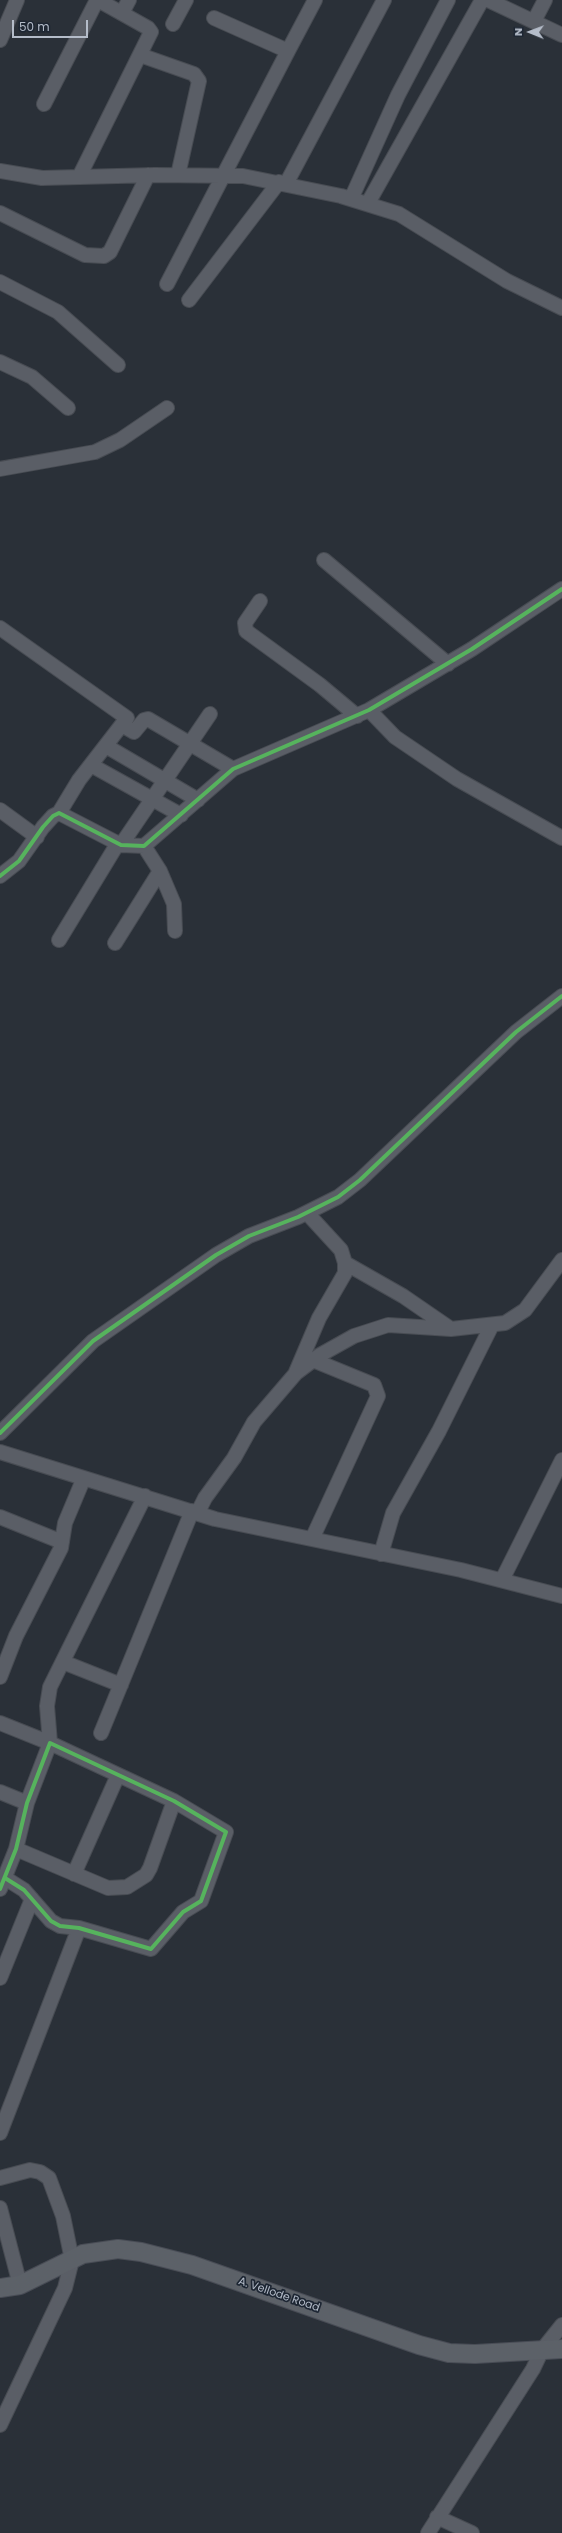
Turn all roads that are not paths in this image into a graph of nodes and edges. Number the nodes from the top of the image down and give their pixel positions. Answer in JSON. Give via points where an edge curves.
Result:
{"nodes":[{"id":1,"x":17,"y":0,"type":"edge"},
{"id":2,"x":98,"y":0,"type":"edge"},
{"id":3,"x":129,"y":0,"type":"edge"},
{"id":4,"x":186,"y":0,"type":"edge"},
{"id":5,"x":315,"y":0,"type":"edge"},
{"id":6,"x":384,"y":0,"type":"edge"},
{"id":7,"x":448,"y":0,"type":"edge"},
{"id":8,"x":482,"y":0,"type":"edge"},
{"id":9,"x":488,"y":0,"type":"edge"},
{"id":10,"x":545,"y":0,"type":"edge"},
{"id":11,"x":122,"y":14,"type":"junction"},
{"id":12,"x":214,"y":18,"type":"dead end"},
{"id":13,"x":534,"y":22,"type":"junction"},
{"id":14,"x":173,"y":24,"type":"dead end"},
{"id":15,"x":562,"y":35,"type":"edge"},
{"id":16,"x":0,"y":40,"type":"edge"},
{"id":17,"x":288,"y":51,"type":"junction"},
{"id":18,"x":140,"y":56,"type":"junction"},
{"id":19,"x":44,"y":104,"type":"dead end"},
{"id":20,"x":0,"y":171,"type":"edge"},
{"id":21,"x":148,"y":175,"type":"junction"},
{"id":22,"x":178,"y":175,"type":"junction"},
{"id":23,"x":222,"y":176,"type":"junction"},
{"id":24,"x":79,"y":177,"type":"junction"},
{"id":25,"x":283,"y":183,"type":"junction"},
{"id":26,"x":351,"y":199,"type":"junction"},
{"id":27,"x":368,"y":203,"type":"junction"},
{"id":28,"x":0,"y":213,"type":"edge"},
{"id":29,"x":0,"y":282,"type":"edge"},
{"id":30,"x":167,"y":284,"type":"dead end"},
{"id":31,"x":189,"y":300,"type":"dead end"},
{"id":32,"x":562,"y":308,"type":"edge"},
{"id":33,"x":0,"y":362,"type":"edge"},
{"id":34,"x":118,"y":365,"type":"dead end"},
{"id":35,"x":68,"y":408,"type":"dead end"},
{"id":36,"x":167,"y":408,"type":"dead end"},
{"id":37,"x":0,"y":469,"type":"edge"},
{"id":38,"x":324,"y":560,"type":"dead end"},
{"id":39,"x":562,"y":589,"type":"edge"},
{"id":40,"x":260,"y":601,"type":"dead end"},
{"id":41,"x":0,"y":628,"type":"edge"},
{"id":42,"x":448,"y":664,"type":"junction"},
{"id":43,"x":363,"y":713,"type":"junction"},
{"id":44,"x":210,"y":714,"type":"dead end"},
{"id":45,"x":122,"y":725,"type":"junction"},
{"id":46,"x":189,"y":745,"type":"junction"},
{"id":47,"x":106,"y":746,"type":"junction"},
{"id":48,"x":91,"y":765,"type":"junction"},
{"id":49,"x":233,"y":769,"type":"junction"},
{"id":50,"x":165,"y":780,"type":"junction"},
{"id":51,"x":153,"y":798,"type":"junction"},
{"id":52,"x":198,"y":800,"type":"junction"},
{"id":53,"x":0,"y":810,"type":"edge"},
{"id":54,"x":59,"y":813,"type":"junction"},
{"id":55,"x":181,"y":815,"type":"junction"},
{"id":56,"x":38,"y":837,"type":"junction"},
{"id":57,"x":562,"y":838,"type":"edge"},
{"id":58,"x":120,"y":844,"type":"junction"},
{"id":59,"x":144,"y":846,"type":"junction"},
{"id":60,"x":160,"y":871,"type":"junction"},
{"id":61,"x":0,"y":876,"type":"edge"},
{"id":62,"x":175,"y":931,"type":"dead end"},
{"id":63,"x":59,"y":940,"type":"dead end"},
{"id":64,"x":116,"y":943,"type":"dead end"},
{"id":65,"x":562,"y":996,"type":"edge"},
{"id":66,"x":307,"y":1213,"type":"junction"},
{"id":67,"x":562,"y":1260,"type":"edge"},
{"id":68,"x":345,"y":1264,"type":"junction"},
{"id":69,"x":492,"y":1325,"type":"junction"},
{"id":70,"x":451,"y":1329,"type":"junction"},
{"id":71,"x":313,"y":1360,"type":"junction"},
{"id":72,"x":296,"y":1373,"type":"junction"},
{"id":73,"x":0,"y":1433,"type":"edge"},
{"id":74,"x":0,"y":1452,"type":"edge"},
{"id":75,"x":562,"y":1460,"type":"edge"},
{"id":76,"x":83,"y":1480,"type":"junction"},
{"id":77,"x":145,"y":1496,"type":"junction"},
{"id":78,"x":197,"y":1513,"type":"junction"},
{"id":79,"x":0,"y":1518,"type":"edge"},
{"id":80,"x":312,"y":1539,"type":"junction"},
{"id":81,"x":62,"y":1542,"type":"junction"},
{"id":82,"x":380,"y":1554,"type":"junction"},
{"id":83,"x":502,"y":1580,"type":"junction"},
{"id":84,"x":562,"y":1596,"type":"edge"},
{"id":85,"x":63,"y":1662,"type":"junction"},
{"id":86,"x":0,"y":1677,"type":"edge"},
{"id":87,"x":120,"y":1685,"type":"junction"},
{"id":88,"x":0,"y":1723,"type":"edge"},
{"id":89,"x":101,"y":1733,"type":"dead end"},
{"id":90,"x":50,"y":1743,"type":"junction"},
{"id":91,"x":118,"y":1774,"type":"junction"},
{"id":92,"x":0,"y":1792,"type":"edge"},
{"id":93,"x":174,"y":1801,"type":"junction"},
{"id":94,"x":27,"y":1803,"type":"junction"},
{"id":95,"x":16,"y":1849,"type":"junction"},
{"id":96,"x":74,"y":1874,"type":"junction"},
{"id":97,"x":2,"y":1884,"type":"edge"},
{"id":98,"x":32,"y":1899,"type":"junction"},
{"id":99,"x":79,"y":1928,"type":"junction"},
{"id":100,"x":0,"y":1978,"type":"edge"},
{"id":101,"x":0,"y":2133,"type":"edge"},
{"id":102,"x":0,"y":2178,"type":"edge"},
{"id":103,"x":0,"y":2208,"type":"edge"},
{"id":104,"x":72,"y":2260,"type":"junction"},
{"id":105,"x":20,"y":2285,"type":"junction"},
{"id":106,"x":0,"y":2288,"type":"edge"},
{"id":107,"x":562,"y":2325,"type":"edge"},
{"id":108,"x":562,"y":2349,"type":"edge"},
{"id":109,"x":542,"y":2350,"type":"junction"},
{"id":110,"x":0,"y":2425,"type":"edge"},
{"id":111,"x":437,"y":2517,"type":"junction"},
{"id":112,"x":428,"y":2533,"type":"edge"},
{"id":113,"x":472,"y":2533,"type":"edge"}],
"edges":[{"from":1,"to":16,"type":"street"},
{"from":2,"to":11,"type":"street"},
{"from":2,"to":19,"type":"street"},
{"from":3,"to":11,"type":"street"},
{"from":4,"to":14,"type":"street"},
{"from":5,"to":17,"type":"street"},
{"from":6,"to":25,"type":"street"},
{"from":7,"to":26,"type":"street","via":[[398,95]]},
{"from":8,"to":27,"type":"street"},
{"from":9,"to":13,"type":"street"},
{"from":10,"to":13,"type":"street"},
{"from":11,"to":18,"type":"street","via":[[151,32]]},
{"from":12,"to":17,"type":"street"},
{"from":13,"to":15,"type":"street"},
{"from":17,"to":23,"type":"street"},
{"from":18,"to":22,"type":"street","via":[[194,74],[199,81]]},
{"from":18,"to":24,"type":"street"},
{"from":20,"to":24,"type":"street","via":[[42,178]]},
{"from":21,"to":22,"type":"street"},
{"from":21,"to":24,"type":"street"},
{"from":21,"to":28,"type":"street","via":[[110,252],[104,256],[85,255]]},
{"from":22,"to":23,"type":"street"},
{"from":23,"to":25,"type":"street","via":[[243,176]]},
{"from":23,"to":30,"type":"street"},
{"from":25,"to":26,"type":"street"},
{"from":25,"to":31,"type":"street"},
{"from":26,"to":27,"type":"street"},
{"from":27,"to":32,"type":"street","via":[[399,214],[507,281]]},
{"from":29,"to":34,"type":"street","via":[[58,312]]},
{"from":33,"to":35,"type":"street","via":[[32,377]]},
{"from":36,"to":37,"type":"street","via":[[120,440],[95,452]]},
{"from":38,"to":42,"type":"street"},
{"from":39,"to":42,"type":"street"},
{"from":40,"to":43,"type":"street","via":[[245,623],[246,630],[320,685]]},
{"from":41,"to":45,"type":"street","via":[[127,718]]},
{"from":42,"to":43,"type":"street"},
{"from":43,"to":49,"type":"street"},
{"from":43,"to":57,"type":"street","via":[[457,779]]},
{"from":44,"to":46,"type":"street"},
{"from":45,"to":46,"type":"street","via":[[134,732],[148,719]]},
{"from":45,"to":47,"type":"street"},
{"from":46,"to":49,"type":"street"},
{"from":46,"to":50,"type":"street"},
{"from":47,"to":48,"type":"street"},
{"from":47,"to":50,"type":"street"},
{"from":48,"to":51,"type":"street"},
{"from":48,"to":54,"type":"street"},
{"from":49,"to":52,"type":"street"},
{"from":50,"to":51,"type":"street"},
{"from":50,"to":52,"type":"street"},
{"from":51,"to":55,"type":"street"},
{"from":51,"to":58,"type":"street"},
{"from":52,"to":55,"type":"street"},
{"from":53,"to":56,"type":"street"},
{"from":54,"to":56,"type":"street","via":[[53,816]]},
{"from":54,"to":58,"type":"street"},
{"from":55,"to":59,"type":"street"},
{"from":56,"to":61,"type":"street","via":[[19,861]]},
{"from":58,"to":59,"type":"street"},
{"from":58,"to":63,"type":"street"},
{"from":59,"to":60,"type":"street"},
{"from":60,"to":62,"type":"street","via":[[174,904]]},
{"from":60,"to":64,"type":"street"},
{"from":65,"to":66,"type":"street","via":[[516,1032],[360,1180],[338,1197]]},
{"from":66,"to":68,"type":"street","via":[[340,1250]]},
{"from":66,"to":73,"type":"street","via":[[249,1236],[216,1255],[93,1341]]},
{"from":67,"to":69,"type":"street","via":[[525,1310],[505,1323]]},
{"from":68,"to":70,"type":"street","via":[[403,1296]]},
{"from":68,"to":72,"type":"street","via":[[345,1273],[320,1318]]},
{"from":69,"to":70,"type":"street"},
{"from":69,"to":82,"type":"street","via":[[439,1431],[393,1514]]},
{"from":70,"to":71,"type":"street","via":[[388,1325],[354,1336]]},
{"from":71,"to":72,"type":"street"},
{"from":71,"to":80,"type":"street","via":[[374,1385],[378,1396]]},
{"from":72,"to":78,"type":"street","via":[[254,1422],[234,1458]]},
{"from":74,"to":76,"type":"street"},
{"from":75,"to":83,"type":"street"},
{"from":76,"to":77,"type":"street"},
{"from":76,"to":81,"type":"street","via":[[65,1523]]},
{"from":77,"to":78,"type":"street"},
{"from":77,"to":85,"type":"street"},
{"from":78,"to":80,"type":"street"},
{"from":78,"to":87,"type":"street"},
{"from":79,"to":81,"type":"street"},
{"from":80,"to":82,"type":"street"},
{"from":81,"to":86,"type":"street","via":[[16,1636]]},
{"from":82,"to":83,"type":"street"},
{"from":83,"to":84,"type":"street"},
{"from":85,"to":87,"type":"street"},
{"from":85,"to":90,"type":"street","via":[[47,1696]]},
{"from":87,"to":89,"type":"street"},
{"from":88,"to":90,"type":"street"},
{"from":90,"to":91,"type":"street"},
{"from":90,"to":94,"type":"street"},
{"from":91,"to":93,"type":"street"},
{"from":91,"to":96,"type":"street"},
{"from":92,"to":94,"type":"street"},
{"from":93,"to":96,"type":"street","via":[[150,1868],[140,1880],[118,1890]]},
{"from":93,"to":99,"type":"street","via":[[226,1832],[201,1901],[183,1912],[151,1948]]},
{"from":94,"to":95,"type":"street"},
{"from":95,"to":96,"type":"street"},
{"from":95,"to":97,"type":"street"},
{"from":97,"to":98,"type":"street"},
{"from":98,"to":99,"type":"street","via":[[51,1921],[60,1926]]},
{"from":98,"to":100,"type":"street"},
{"from":99,"to":101,"type":"street"},
{"from":102,"to":104,"type":"street","via":[[30,2170],[40,2172],[49,2178],[63,2216]]},
{"from":103,"to":105,"type":"street"},
{"from":104,"to":105,"type":"main road","name":"A. Vellode Road"},
{"from":104,"to":109,"type":"main road","name":"A. Vellode Road","via":[[83,2254],[101,2250],[141,2252],[192,2265],[419,2346],[475,2354]]},
{"from":104,"to":110,"type":"street","via":[[65,2288]]},
{"from":105,"to":106,"type":"main road","name":"A. Vellode Road"},
{"from":107,"to":109,"type":"street"},
{"from":108,"to":109,"type":"main road","name":"A. Vellode Road"},
{"from":109,"to":111,"type":"street"},
{"from":111,"to":112,"type":"street"},
{"from":111,"to":113,"type":"street"}]}
